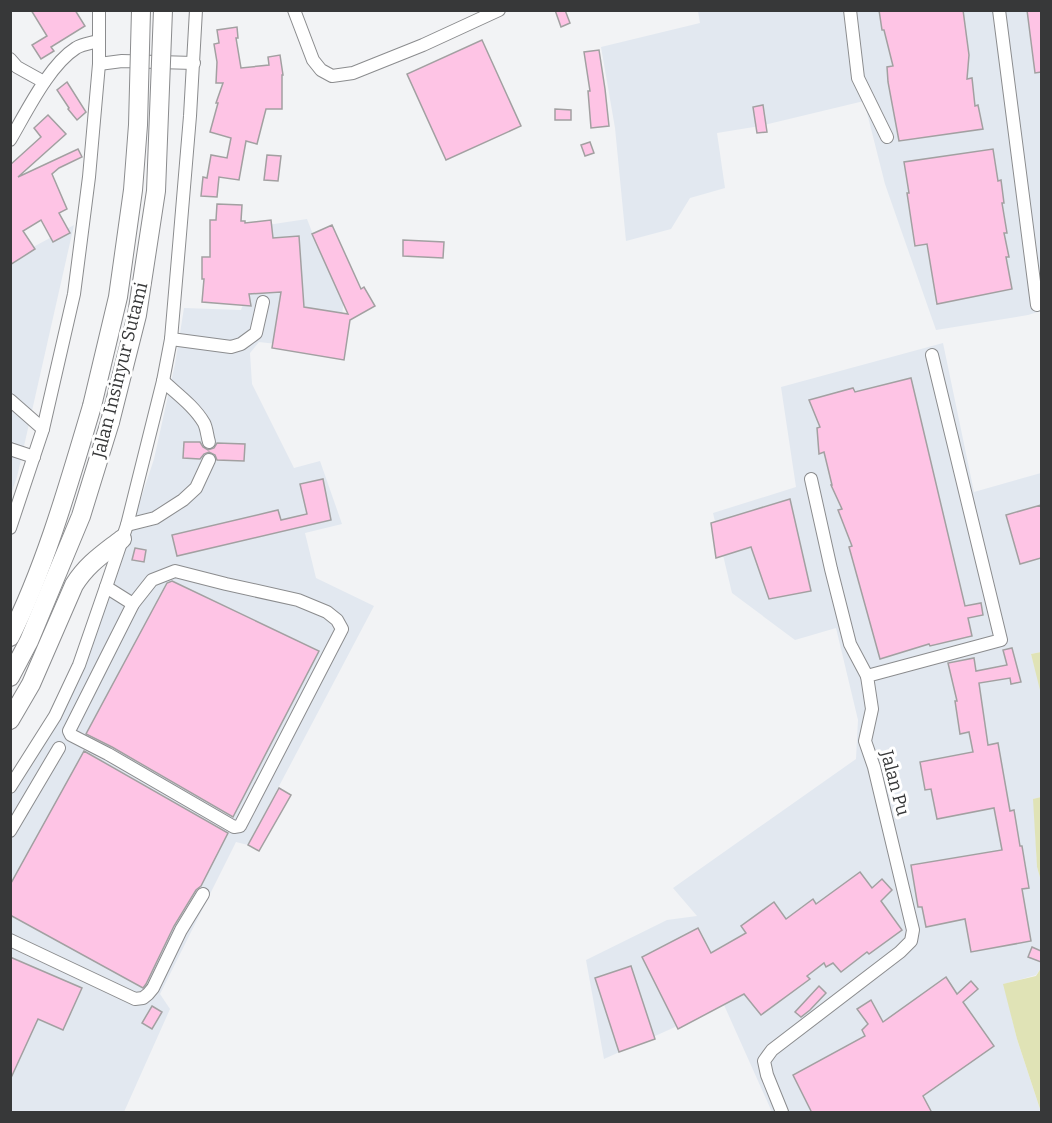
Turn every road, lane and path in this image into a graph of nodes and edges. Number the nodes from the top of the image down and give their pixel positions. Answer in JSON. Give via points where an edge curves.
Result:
{"nodes":[{"id":1,"x":99,"y":10,"type":"edge"},
{"id":2,"x":141,"y":10,"type":"edge"},
{"id":3,"x":163,"y":10,"type":"edge"},
{"id":4,"x":196,"y":10,"type":"edge"},
{"id":5,"x":294,"y":10,"type":"edge"},
{"id":6,"x":499,"y":10,"type":"edge"},
{"id":7,"x":850,"y":10,"type":"edge"},
{"id":8,"x":999,"y":10,"type":"edge"},
{"id":9,"x":98,"y":41,"type":"junction"},
{"id":10,"x":10,"y":59,"type":"edge"},
{"id":11,"x":194,"y":63,"type":"junction"},
{"id":12,"x":99,"y":64,"type":"junction"},
{"id":13,"x":44,"y":82,"type":"junction"},
{"id":14,"x":887,"y":137,"type":"dead end"},
{"id":15,"x":10,"y":140,"type":"edge"},
{"id":16,"x":263,"y":302,"type":"dead end"},
{"id":17,"x":1037,"y":305,"type":"dead end"},
{"id":18,"x":171,"y":339,"type":"junction"},
{"id":19,"x":932,"y":355,"type":"dead end"},
{"id":20,"x":163,"y":381,"type":"junction"},
{"id":21,"x":10,"y":400,"type":"edge"},
{"id":22,"x":43,"y":429,"type":"junction"},
{"id":23,"x":209,"y":442,"type":"dead end"},
{"id":24,"x":10,"y":449,"type":"edge"},
{"id":25,"x":34,"y":457,"type":"junction"},
{"id":26,"x":209,"y":460,"type":"dead end"},
{"id":27,"x":811,"y":479,"type":"dead end"},
{"id":28,"x":10,"y":528,"type":"edge"},
{"id":29,"x":124,"y":532,"type":"junction"},
{"id":30,"x":106,"y":587,"type":"junction"},
{"id":31,"x":133,"y":604,"type":"junction"},
{"id":32,"x":10,"y":637,"type":"edge"},
{"id":33,"x":867,"y":676,"type":"junction"},
{"id":34,"x":10,"y":677,"type":"edge"},
{"id":35,"x":10,"y":720,"type":"edge"},
{"id":36,"x":59,"y":748,"type":"dead end"},
{"id":37,"x":10,"y":787,"type":"edge"},
{"id":38,"x":10,"y":831,"type":"edge"},
{"id":39,"x":203,"y":894,"type":"dead end"},
{"id":40,"x":10,"y":940,"type":"edge"},
{"id":41,"x":782,"y":1113,"type":"edge"}],
"edges":[{"from":1,"to":9,"type":"street"},
{"from":2,"to":32,"type":"highway","name":"Jalan Insinyur Sutami","bridge":true,"via":[[133,190],[118,297],[92,406],[62,505]]},
{"from":3,"to":34,"type":"highway","name":"Jalan Insinyur Sutami","bridge":true,"via":[[156,191],[137,315],[81,516]]},
{"from":4,"to":11,"type":"street"},
{"from":5,"to":6,"type":"street","via":[[313,60],[332,76],[354,73]]},
{"from":7,"to":14,"type":"street","via":[[858,78]]},
{"from":8,"to":17,"type":"street"},
{"from":9,"to":12,"type":"street"},
{"from":9,"to":13,"type":"street","via":[[74,49]]},
{"from":10,"to":13,"type":"street"},
{"from":11,"to":12,"type":"street"},
{"from":11,"to":18,"type":"street"},
{"from":12,"to":22,"type":"street","via":[[74,294]]},
{"from":13,"to":15,"type":"street"},
{"from":16,"to":18,"type":"street","via":[[256,333],[241,344],[231,347]]},
{"from":18,"to":20,"type":"street"},
{"from":19,"to":33,"type":"street","via":[[1001,640]]},
{"from":20,"to":23,"type":"street","via":[[197,414],[205,425]]},
{"from":20,"to":29,"type":"street"},
{"from":21,"to":22,"type":"street"},
{"from":22,"to":25,"type":"street"},
{"from":24,"to":25,"type":"street"},
{"from":25,"to":28,"type":"street"},
{"from":26,"to":29,"type":"street","via":[[196,489],[155,518]]},
{"from":27,"to":33,"type":"street","via":[[850,644]]},
{"from":29,"to":30,"type":"street"},
{"from":29,"to":35,"type":"highway","via":[[74,585],[31,684]]},
{"from":30,"to":31,"type":"street"},
{"from":30,"to":37,"type":"street","via":[[79,665],[55,716]]},
{"from":31,"to":31,"type":"street","via":[[152,580],[175,571],[298,600],[327,612],[342,629],[240,826],[69,731]]},
{"from":33,"to":41,"type":"street","name":"Jalan Pu","via":[[873,709],[865,741],[913,930],[911,941],[772,1050],[764,1061]]},
{"from":36,"to":38,"type":"street"},
{"from":39,"to":40,"type":"street","via":[[153,988],[143,998],[135,999],[114,990]]}]}
